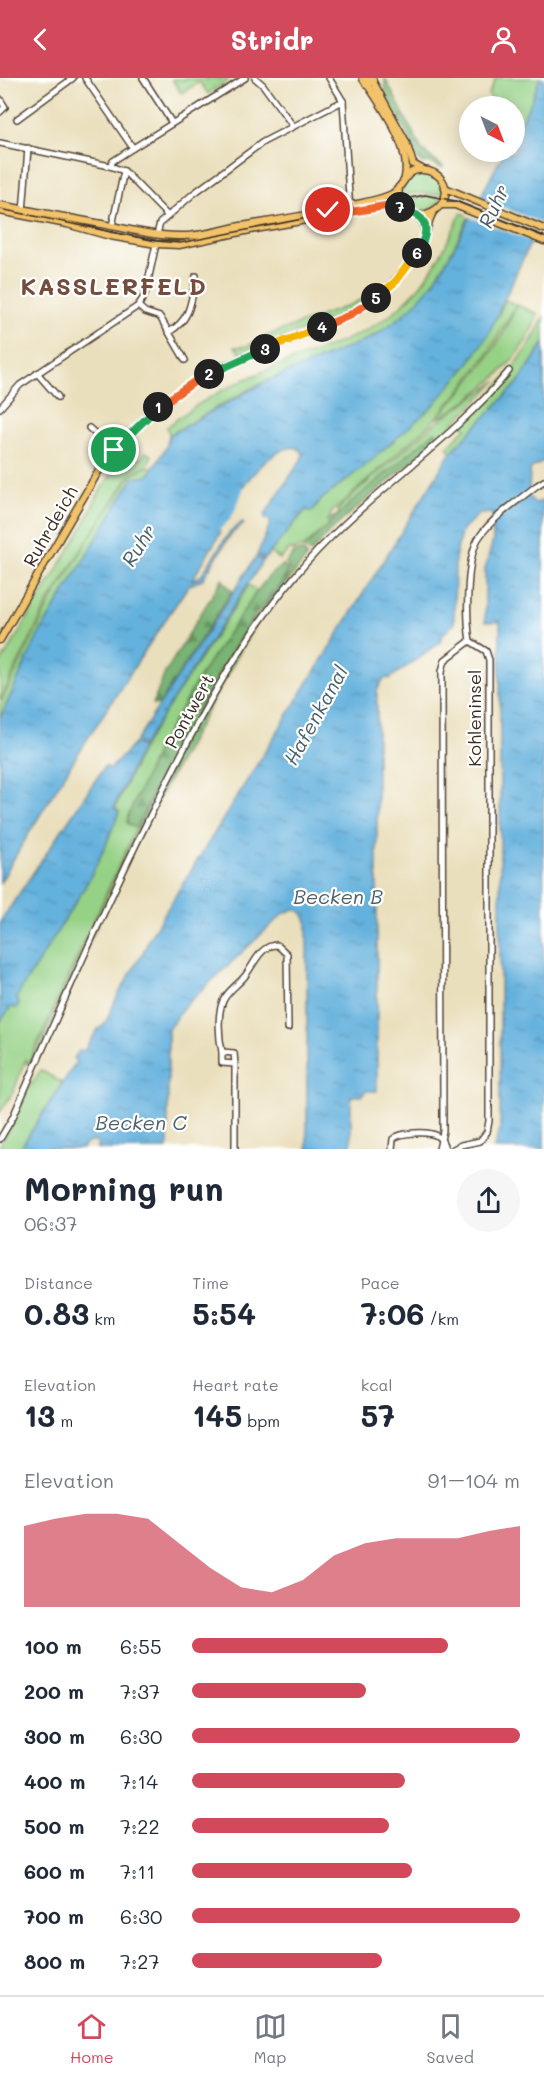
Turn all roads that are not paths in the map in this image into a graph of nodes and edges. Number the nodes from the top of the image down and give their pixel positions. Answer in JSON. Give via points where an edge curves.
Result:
{"nodes":[{"id":1,"x":73,"y":78,"type":"edge"},
{"id":2,"x":85,"y":78,"type":"edge"},
{"id":3,"x":143,"y":78,"type":"edge"},
{"id":4,"x":244,"y":78,"type":"edge"},
{"id":5,"x":255,"y":78,"type":"edge"},
{"id":6,"x":329,"y":78,"type":"edge"},
{"id":7,"x":369,"y":80,"type":"edge"},
{"id":8,"x":0,"y":99,"type":"edge"},
{"id":9,"x":343,"y":101,"type":"junction"},
{"id":10,"x":0,"y":112,"type":"edge"},
{"id":11,"x":17,"y":119,"type":"dead end"},
{"id":12,"x":172,"y":123,"type":"junction"},
{"id":13,"x":293,"y":126,"type":"junction"},
{"id":14,"x":0,"y":142,"type":"edge"},
{"id":15,"x":28,"y":148,"type":"junction"},
{"id":16,"x":133,"y":148,"type":"junction"},
{"id":17,"x":110,"y":166,"type":"junction"},
{"id":18,"x":423,"y":170,"type":"junction"},
{"id":19,"x":124,"y":171,"type":"junction"},
{"id":20,"x":405,"y":177,"type":"junction"},
{"id":21,"x":399,"y":187,"type":"junction"},
{"id":22,"x":445,"y":188,"type":"junction"},
{"id":23,"x":0,"y":205,"type":"edge"},
{"id":24,"x":442,"y":205,"type":"junction"},
{"id":25,"x":350,"y":209,"type":"junction"},
{"id":26,"x":404,"y":210,"type":"junction"},
{"id":27,"x":0,"y":211,"type":"edge"},
{"id":28,"x":434,"y":211,"type":"junction"},
{"id":29,"x":23,"y":212,"type":"junction"},
{"id":30,"x":417,"y":215,"type":"junction"},
{"id":31,"x":168,"y":216,"type":"junction"},
{"id":32,"x":112,"y":226,"type":"junction"},
{"id":33,"x":544,"y":229,"type":"edge"},
{"id":34,"x":157,"y":234,"type":"junction"},
{"id":35,"x":425,"y":237,"type":"junction"},
{"id":36,"x":544,"y":241,"type":"edge"},
{"id":37,"x":156,"y":244,"type":"junction"},
{"id":38,"x":196,"y":276,"type":"dead end"},
{"id":39,"x":138,"y":306,"type":"junction"},
{"id":40,"x":169,"y":332,"type":"junction"},
{"id":41,"x":185,"y":360,"type":"dead end"},
{"id":42,"x":509,"y":371,"type":"dead end"},
{"id":43,"x":37,"y":373,"type":"junction"},
{"id":44,"x":58,"y":397,"type":"dead end"},
{"id":45,"x":0,"y":408,"type":"edge"},
{"id":46,"x":89,"y":428,"type":"dead end"},
{"id":47,"x":114,"y":450,"type":"junction"},
{"id":48,"x":544,"y":481,"type":"edge"},
{"id":49,"x":0,"y":639,"type":"edge"},
{"id":50,"x":470,"y":641,"type":"junction"},
{"id":51,"x":288,"y":1028,"type":"dead end"},
{"id":52,"x":222,"y":1052,"type":"junction"},
{"id":53,"x":235,"y":1064,"type":"junction"},
{"id":54,"x":0,"y":1139,"type":"edge"},
{"id":55,"x":441,"y":1140,"type":"junction"},
{"id":56,"x":235,"y":1149,"type":"edge"},
{"id":57,"x":392,"y":1149,"type":"edge"},
{"id":58,"x":439,"y":1149,"type":"edge"},
{"id":59,"x":445,"y":1149,"type":"edge"},
{"id":60,"x":453,"y":1149,"type":"edge"}],
"edges":[{"from":1,"to":11,"type":"street"},
{"from":2,"to":16,"type":"street"},
{"from":3,"to":12,"type":"street"},
{"from":4,"to":12,"type":"street"},
{"from":5,"to":13,"type":"street"},
{"from":6,"to":9,"type":"street"},
{"from":7,"to":18,"type":"main road","via":[[406,142],[413,164]]},
{"from":7,"to":20,"type":"main road","via":[[405,153]]},
{"from":8,"to":10,"type":"street","via":[[6,107]]},
{"from":9,"to":13,"type":"street"},
{"from":9,"to":25,"type":"street"},
{"from":12,"to":16,"type":"street"},
{"from":13,"to":31,"type":"street","via":[[263,142]]},
{"from":14,"to":15,"type":"street"},
{"from":15,"to":17,"type":"street"},
{"from":15,"to":29,"type":"street"},
{"from":16,"to":17,"type":"street"},
{"from":17,"to":19,"type":"street"},
{"from":18,"to":20,"type":"main road"},
{"from":18,"to":22,"type":"main road","via":[[433,173]]},
{"from":19,"to":31,"type":"street"},
{"from":19,"to":32,"type":"street"},
{"from":20,"to":21,"type":"main road"},
{"from":21,"to":25,"type":"main road"},
{"from":21,"to":26,"type":"main road","via":[[398,199]]},
{"from":22,"to":24,"type":"main road"},
{"from":22,"to":33,"type":"main road"},
{"from":23,"to":29,"type":"main road"},
{"from":24,"to":28,"type":"main road"},
{"from":24,"to":36,"type":"main road","via":[[454,205]]},
{"from":25,"to":26,"type":"main road","via":[[391,205]]},
{"from":25,"to":34,"type":"main road","via":[[186,236]]},
{"from":25,"to":37,"type":"main road","via":[[189,244]]},
{"from":26,"to":30,"type":"main road"},
{"from":27,"to":29,"type":"main road"},
{"from":28,"to":30,"type":"main road"},
{"from":28,"to":35,"type":"main road","name":"Ruhrdeich"},
{"from":29,"to":32,"type":"main road"},
{"from":29,"to":37,"type":"main road"},
{"from":30,"to":35,"type":"main road","via":[[425,226]]},
{"from":31,"to":34,"type":"street","via":[[160,223]]},
{"from":32,"to":34,"type":"main road"},
{"from":34,"to":37,"type":"main road"},
{"from":35,"to":47,"type":"main road","name":"Ruhrdeich","via":[[396,281],[364,307],[194,382],[154,410]]},
{"from":37,"to":39,"type":"street","via":[[145,295]]},
{"from":38,"to":40,"type":"street","via":[[187,316]]},
{"from":39,"to":40,"type":"street","via":[[157,315]]},
{"from":39,"to":43,"type":"street"},
{"from":40,"to":41,"type":"street"},
{"from":42,"to":54,"type":"street","name":"Pontwert","via":[[441,440],[333,532],[257,626],[211,698],[166,784]]},
{"from":43,"to":44,"type":"street"},
{"from":43,"to":45,"type":"street"},
{"from":46,"to":47,"type":"street"},
{"from":47,"to":49,"type":"main road","name":"Ruhrdeich"},
{"from":48,"to":50,"type":"street","via":[[490,525],[474,546],[470,561]]},
{"from":50,"to":55,"type":"street","name":"Kohleninsel","via":[[445,660],[442,671]]},
{"from":50,"to":60,"type":"street","name":"Kohleninsel","via":[[486,651],[489,660],[489,1121],[480,1141]]},
{"from":51,"to":52,"type":"street","via":[[287,954],[273,945],[255,960],[223,1001]]},
{"from":52,"to":53,"type":"street","via":[[234,1053]]},
{"from":52,"to":53,"type":"street","via":[[222,1063]]},
{"from":53,"to":56,"type":"street"},
{"from":55,"to":57,"type":"street","via":[[431,1134],[399,1134],[393,1139]]},
{"from":55,"to":58,"type":"street","name":"Kohleninsel"},
{"from":55,"to":59,"type":"street","name":"Kohleninsel"}]}
